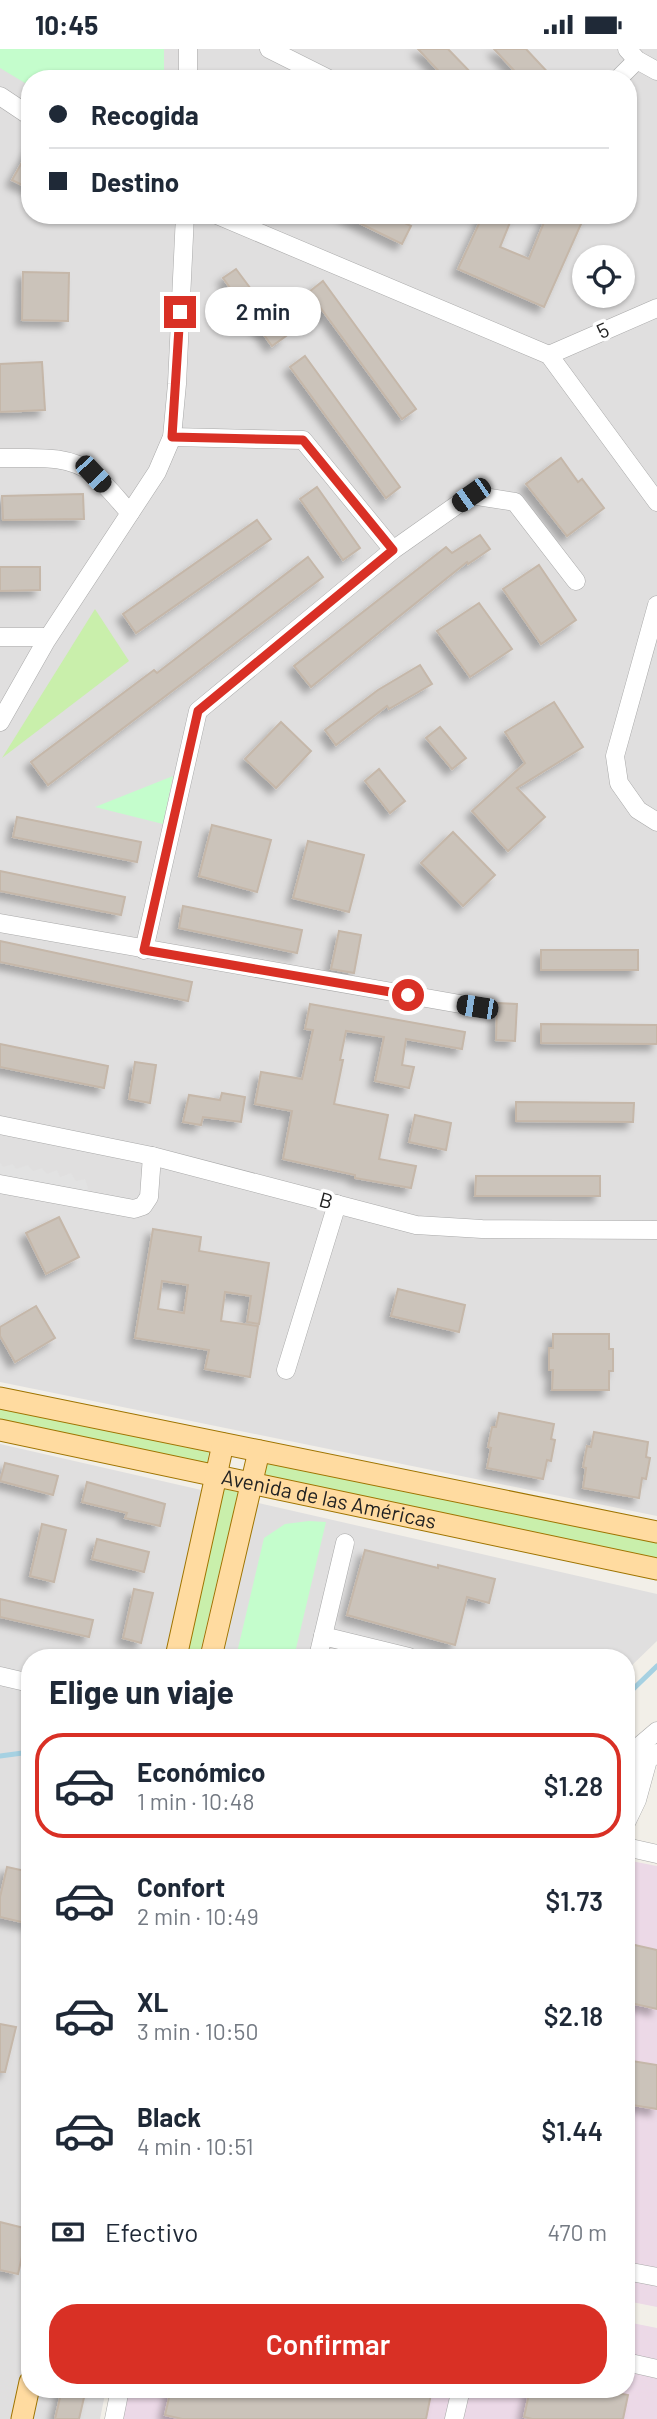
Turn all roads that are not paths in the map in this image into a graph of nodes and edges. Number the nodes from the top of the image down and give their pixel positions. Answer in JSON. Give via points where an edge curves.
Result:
{"nodes":[{"id":1,"x":188,"y":49,"type":"edge"},
{"id":2,"x":269,"y":49,"type":"edge"},
{"id":3,"x":631,"y":55,"type":"edge"},
{"id":4,"x":188,"y":70,"type":"edge"},
{"id":5,"x":311,"y":70,"type":"edge"},
{"id":6,"x":657,"y":71,"type":"edge"},
{"id":7,"x":0,"y":96,"type":"edge"},
{"id":8,"x":21,"y":110,"type":"edge"},
{"id":9,"x":185,"y":224,"type":"edge"},
{"id":10,"x":238,"y":224,"type":"edge"},
{"id":11,"x":657,"y":308,"type":"edge"},
{"id":12,"x":549,"y":355,"type":"junction"},
{"id":13,"x":172,"y":437,"type":"junction"},
{"id":14,"x":0,"y":458,"type":"edge"},
{"id":15,"x":657,"y":502,"type":"edge"},
{"id":16,"x":130,"y":513,"type":"junction"},
{"id":17,"x":393,"y":550,"type":"junction"},
{"id":18,"x":576,"y":581,"type":"dead end"},
{"id":19,"x":657,"y":605,"type":"edge"},
{"id":20,"x":0,"y":637,"type":"edge"},
{"id":21,"x":48,"y":637,"type":"junction"},
{"id":22,"x":652,"y":643,"type":"edge"},
{"id":23,"x":0,"y":722,"type":"edge"},
{"id":24,"x":657,"y":822,"type":"edge"},
{"id":25,"x":0,"y":923,"type":"edge"},
{"id":26,"x":144,"y":950,"type":"junction"},
{"id":27,"x":477,"y":1007,"type":"dead end"},
{"id":28,"x":0,"y":1125,"type":"edge"},
{"id":29,"x":152,"y":1156,"type":"junction"},
{"id":30,"x":0,"y":1184,"type":"edge"},
{"id":31,"x":337,"y":1204,"type":"junction"},
{"id":32,"x":657,"y":1230,"type":"edge"},
{"id":33,"x":286,"y":1370,"type":"dead end"},
{"id":34,"x":0,"y":1398,"type":"edge"},
{"id":35,"x":0,"y":1430,"type":"edge"},
{"id":36,"x":223,"y":1444,"type":"junction"},
{"id":37,"x":259,"y":1451,"type":"junction"},
{"id":38,"x":216,"y":1477,"type":"junction"},
{"id":39,"x":252,"y":1483,"type":"junction"},
{"id":40,"x":657,"y":1532,"type":"edge"},
{"id":41,"x":345,"y":1543,"type":"dead end"},
{"id":42,"x":657,"y":1569,"type":"edge"},
{"id":43,"x":323,"y":1636,"type":"junction"},
{"id":44,"x":178,"y":1649,"type":"edge"},
{"id":45,"x":213,"y":1649,"type":"edge"},
{"id":46,"x":320,"y":1649,"type":"edge"},
{"id":47,"x":376,"y":1649,"type":"edge"},
{"id":48,"x":0,"y":1676,"type":"edge"},
{"id":49,"x":21,"y":1681,"type":"edge"},
{"id":50,"x":657,"y":1731,"type":"edge"},
{"id":51,"x":657,"y":1753,"type":"edge"},
{"id":52,"x":635,"y":1755,"type":"edge"},
{"id":53,"x":635,"y":1804,"type":"edge"},
{"id":54,"x":635,"y":1849,"type":"edge"},
{"id":55,"x":657,"y":1854,"type":"edge"},
{"id":56,"x":635,"y":2273,"type":"edge"},
{"id":57,"x":657,"y":2277,"type":"edge"},
{"id":58,"x":635,"y":2365,"type":"edge"},
{"id":59,"x":657,"y":2369,"type":"edge"},
{"id":60,"x":27,"y":2398,"type":"edge"},
{"id":61,"x":118,"y":2398,"type":"edge"},
{"id":62,"x":459,"y":2398,"type":"edge"},
{"id":63,"x":22,"y":2419,"type":"edge"},
{"id":64,"x":114,"y":2419,"type":"edge"},
{"id":65,"x":454,"y":2419,"type":"edge"}],
"edges":[{"from":1,"to":4,"type":"street"},
{"from":2,"to":5,"type":"street"},
{"from":3,"to":6,"type":"street"},
{"from":7,"to":8,"type":"street"},
{"from":9,"to":13,"type":"street"},
{"from":10,"to":12,"type":"street"},
{"from":11,"to":12,"type":"street","name":"5"},
{"from":12,"to":15,"type":"street"},
{"from":13,"to":16,"type":"street","via":[[157,472]]},
{"from":13,"to":17,"type":"street","via":[[303,440]]},
{"from":14,"to":16,"type":"street","via":[[74,463],[93,474]]},
{"from":16,"to":21,"type":"street"},
{"from":17,"to":18,"type":"street","via":[[471,495],[514,502]]},
{"from":17,"to":26,"type":"street","via":[[198,711]]},
{"from":19,"to":22,"type":"street"},
{"from":20,"to":21,"type":"street"},
{"from":21,"to":23,"type":"street"},
{"from":22,"to":24,"type":"street","via":[[615,756],[619,783],[638,810]]},
{"from":25,"to":26,"type":"street"},
{"from":26,"to":27,"type":"street"},
{"from":28,"to":29,"type":"street","name":"B"},
{"from":29,"to":30,"type":"street","via":[[149,1197],[134,1209]]},
{"from":29,"to":31,"type":"street","name":"B"},
{"from":31,"to":32,"type":"street","name":"B","via":[[430,1227]]},
{"from":31,"to":33,"type":"street"},
{"from":34,"to":36,"type":"main road","name":"Avenida de las Américas"},
{"from":35,"to":38,"type":"main road","name":"Avenida de las Américas"},
{"from":36,"to":37,"type":"main road","name":"Avenida de las Américas"},
{"from":36,"to":38,"type":"main road"},
{"from":37,"to":39,"type":"main road"},
{"from":37,"to":40,"type":"main road","name":"Avenida de las Américas"},
{"from":38,"to":39,"type":"main road","name":"Avenida de las Américas"},
{"from":38,"to":44,"type":"main road"},
{"from":39,"to":42,"type":"main road","name":"Avenida de las Américas"},
{"from":39,"to":45,"type":"main road"},
{"from":41,"to":43,"type":"street"},
{"from":43,"to":46,"type":"street"},
{"from":43,"to":47,"type":"street"},
{"from":48,"to":49,"type":"street"},
{"from":50,"to":52,"type":"street"},
{"from":51,"to":53,"type":"street","via":[[648,1760]]},
{"from":54,"to":55,"type":"street"},
{"from":56,"to":57,"type":"street"},
{"from":58,"to":59,"type":"street"},
{"from":60,"to":63,"type":"main road"},
{"from":61,"to":64,"type":"street"},
{"from":62,"to":65,"type":"street"}]}
